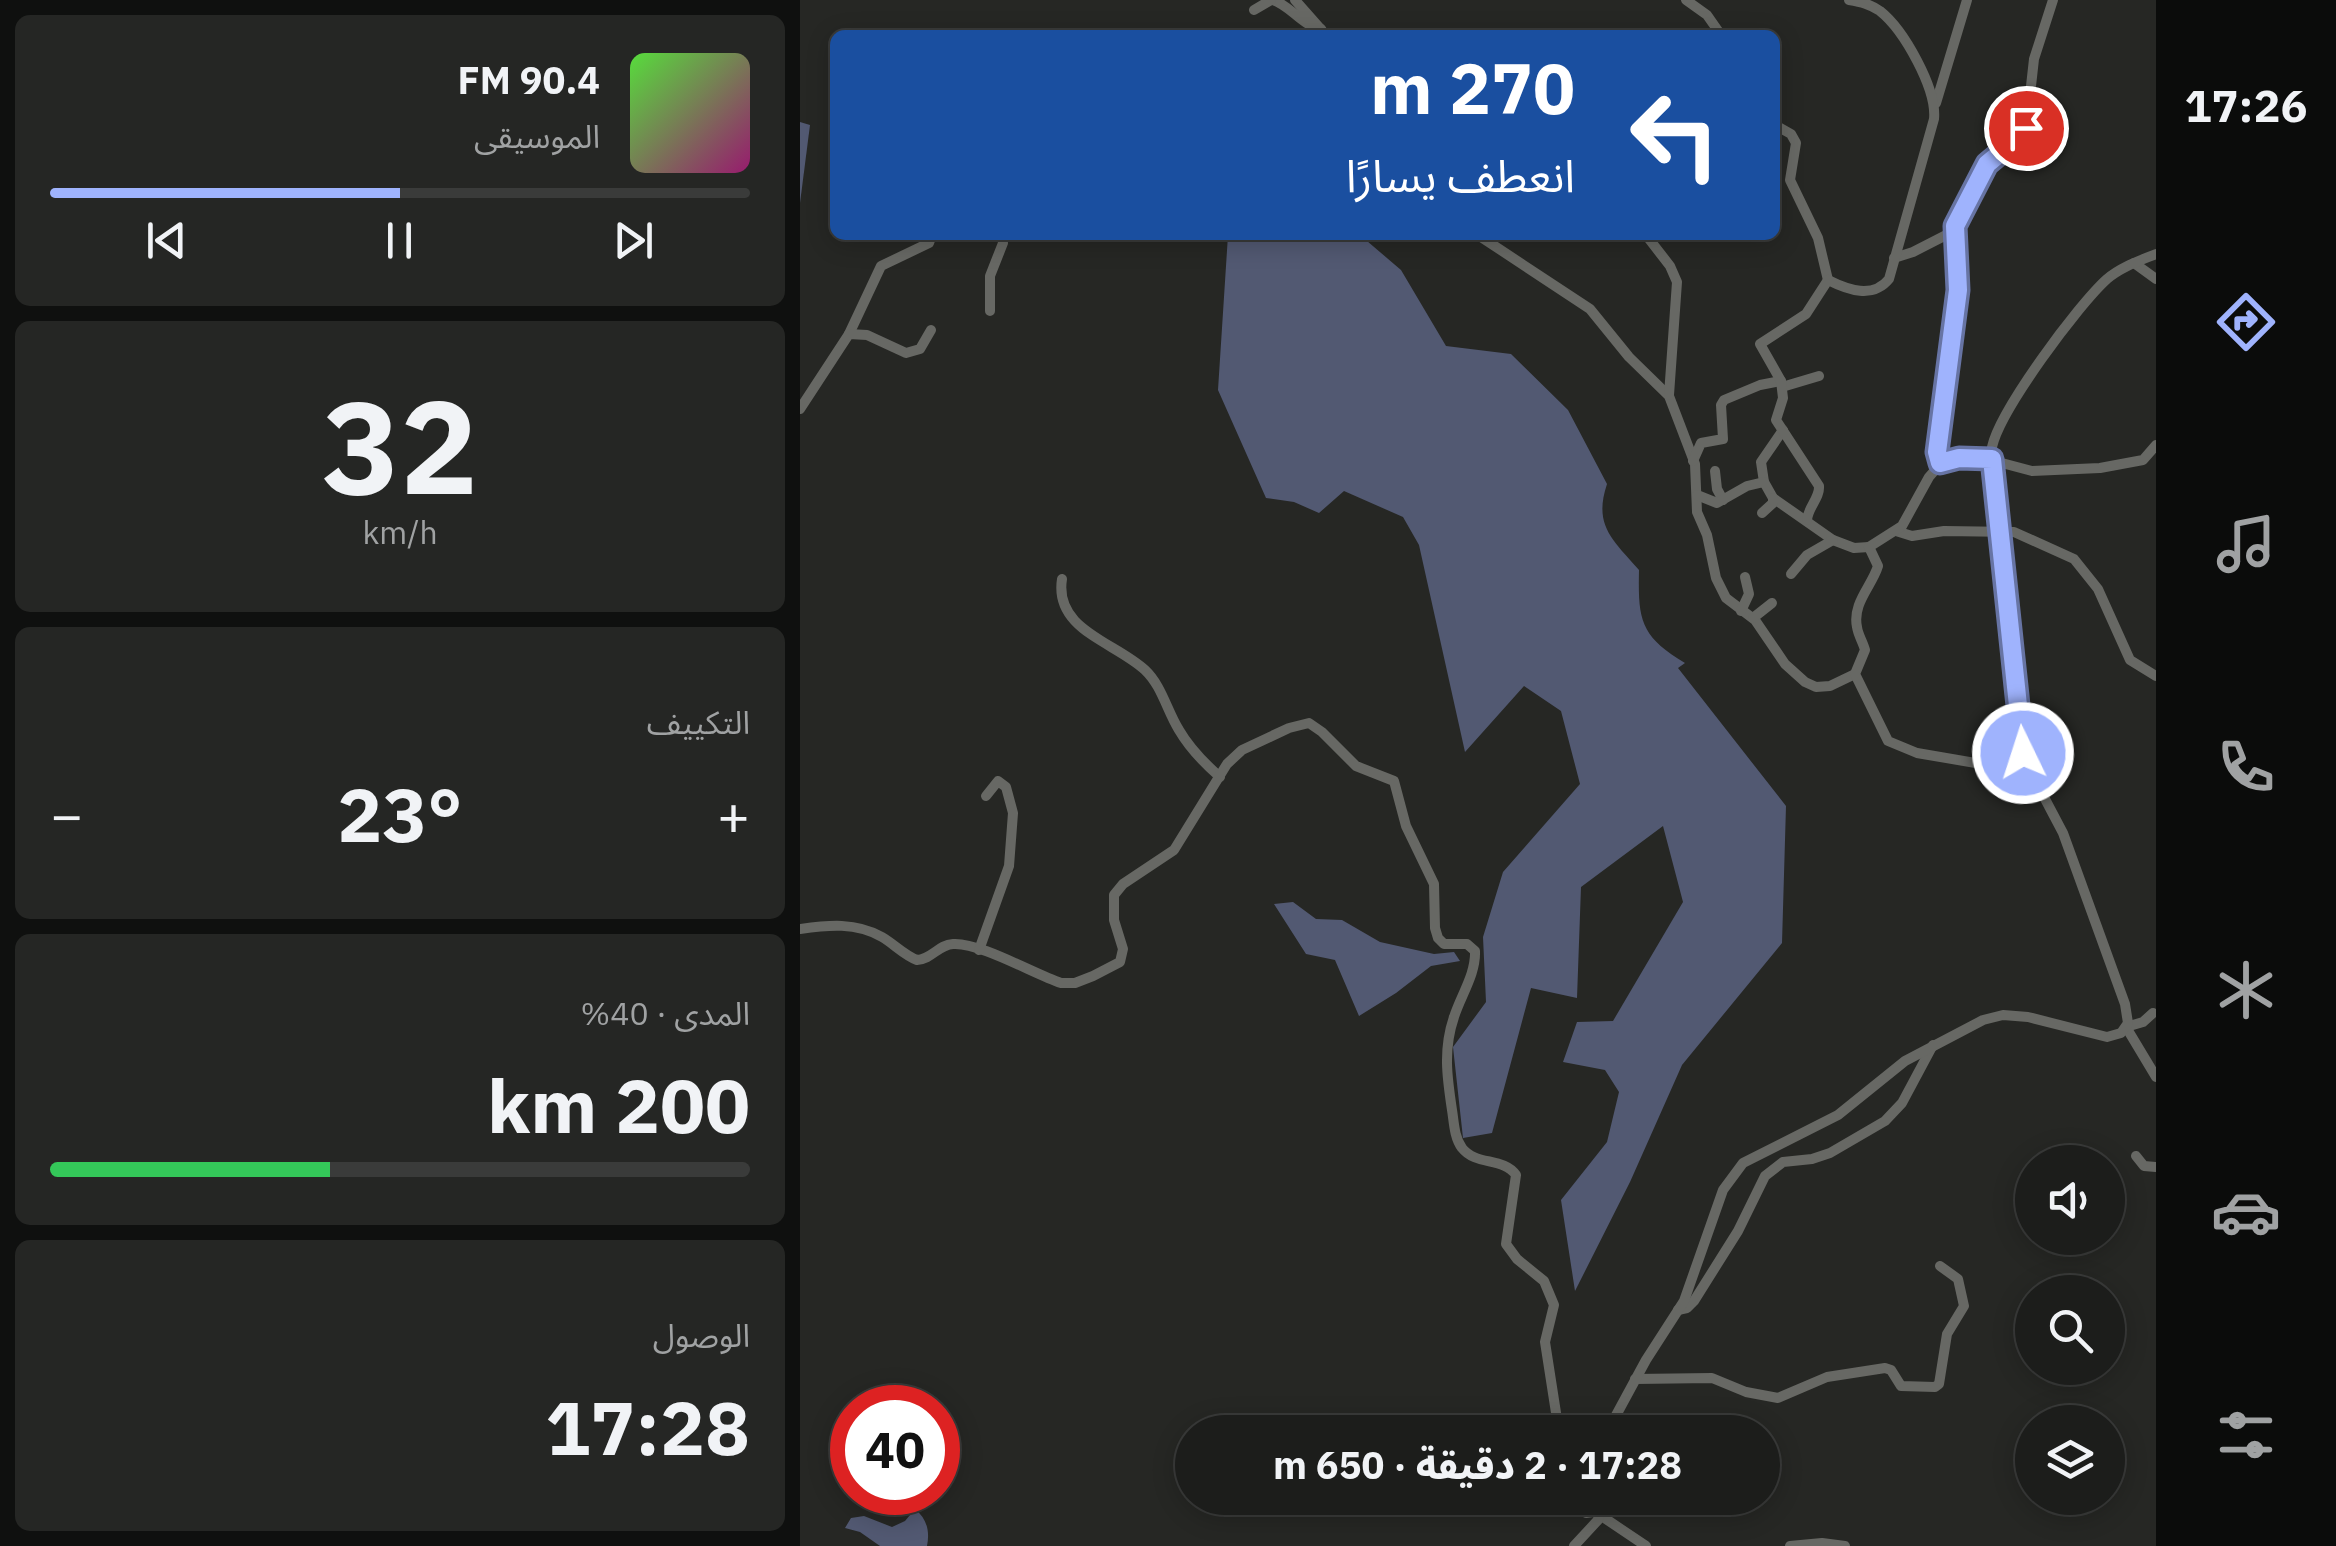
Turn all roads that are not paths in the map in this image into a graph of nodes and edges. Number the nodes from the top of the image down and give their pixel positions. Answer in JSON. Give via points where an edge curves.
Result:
{"nodes":[{"id":1,"x":1272,"y":0,"type":"edge"},
{"id":2,"x":1296,"y":0,"type":"edge"},
{"id":3,"x":1686,"y":0,"type":"edge"},
{"id":4,"x":1849,"y":0,"type":"edge"},
{"id":5,"x":1967,"y":0,"type":"edge"},
{"id":6,"x":2053,"y":0,"type":"edge"},
{"id":7,"x":1254,"y":10,"type":"dead end"},
{"id":8,"x":1319,"y":30,"type":"edge"},
{"id":9,"x":1322,"y":30,"type":"edge"},
{"id":10,"x":1718,"y":30,"type":"edge"},
{"id":11,"x":1935,"y":104,"type":"junction"},
{"id":12,"x":1780,"y":128,"type":"edge"},
{"id":13,"x":1954,"y":232,"type":"junction"},
{"id":14,"x":930,"y":240,"type":"edge"},
{"id":15,"x":1003,"y":240,"type":"edge"},
{"id":16,"x":1485,"y":240,"type":"edge"},
{"id":17,"x":1650,"y":240,"type":"edge"},
{"id":18,"x":2156,"y":254,"type":"edge"},
{"id":19,"x":1894,"y":258,"type":"junction"},
{"id":20,"x":2134,"y":263,"type":"junction"},
{"id":21,"x":2156,"y":279,"type":"edge"},
{"id":22,"x":1828,"y":280,"type":"junction"},
{"id":23,"x":990,"y":311,"type":"dead end"},
{"id":24,"x":931,"y":330,"type":"dead end"},
{"id":25,"x":849,"y":334,"type":"junction"},
{"id":26,"x":1819,"y":376,"type":"dead end"},
{"id":27,"x":1781,"y":384,"type":"junction"},
{"id":28,"x":1669,"y":396,"type":"junction"},
{"id":29,"x":800,"y":409,"type":"edge"},
{"id":30,"x":1783,"y":430,"type":"junction"},
{"id":31,"x":2156,"y":445,"type":"edge"},
{"id":32,"x":1992,"y":459,"type":"junction"},
{"id":33,"x":1694,"y":461,"type":"junction"},
{"id":34,"x":1940,"y":463,"type":"junction"},
{"id":35,"x":1715,"y":470,"type":"dead end"},
{"id":36,"x":1764,"y":482,"type":"junction"},
{"id":37,"x":1697,"y":495,"type":"junction"},
{"id":38,"x":1773,"y":498,"type":"junction"},
{"id":39,"x":1720,"y":506,"type":"junction"},
{"id":40,"x":1762,"y":513,"type":"dead end"},
{"id":41,"x":1807,"y":520,"type":"junction"},
{"id":42,"x":1896,"y":531,"type":"junction"},
{"id":43,"x":2000,"y":531,"type":"junction"},
{"id":44,"x":1833,"y":540,"type":"junction"},
{"id":45,"x":1869,"y":547,"type":"junction"},
{"id":46,"x":1791,"y":574,"type":"dead end"},
{"id":47,"x":1745,"y":577,"type":"dead end"},
{"id":48,"x":1062,"y":580,"type":"dead end"},
{"id":49,"x":1772,"y":603,"type":"dead end"},
{"id":50,"x":1740,"y":611,"type":"junction"},
{"id":51,"x":1753,"y":618,"type":"junction"},
{"id":52,"x":1855,"y":674,"type":"junction"},
{"id":53,"x":2156,"y":676,"type":"edge"},
{"id":54,"x":2028,"y":772,"type":"junction"},
{"id":55,"x":1220,"y":777,"type":"junction"},
{"id":56,"x":986,"y":796,"type":"dead end"},
{"id":57,"x":800,"y":929,"type":"edge"},
{"id":58,"x":979,"y":950,"type":"junction"},
{"id":59,"x":2153,"y":1012,"type":"dead end"},
{"id":60,"x":2126,"y":1027,"type":"junction"},
{"id":61,"x":1934,"y":1044,"type":"junction"},
{"id":62,"x":2156,"y":1077,"type":"edge"},
{"id":63,"x":2136,"y":1156,"type":"dead end"},
{"id":64,"x":2156,"y":1167,"type":"edge"},
{"id":65,"x":1940,"y":1266,"type":"dead end"},
{"id":66,"x":1678,"y":1310,"type":"junction"},
{"id":67,"x":1635,"y":1380,"type":"junction"},
{"id":68,"x":1556,"y":1415,"type":"edge"},
{"id":69,"x":1617,"y":1415,"type":"edge"},
{"id":70,"x":1598,"y":1515,"type":"edge"},
{"id":71,"x":1603,"y":1515,"type":"edge"},
{"id":72,"x":1574,"y":1546,"type":"edge"},
{"id":73,"x":1646,"y":1546,"type":"edge"},
{"id":74,"x":1790,"y":1546,"type":"edge"},
{"id":75,"x":1845,"y":1546,"type":"edge"}],
"edges":[{"from":1,"to":7,"type":"street"},
{"from":1,"to":8,"type":"street"},
{"from":2,"to":9,"type":"street"},
{"from":3,"to":10,"type":"street"},
{"from":4,"to":11,"type":"street","via":[[1873,7],[1896,27]]},
{"from":5,"to":11,"type":"street"},
{"from":6,"to":13,"type":"street","via":[[2037,46],[2026,131],[1987,164]]},
{"from":11,"to":19,"type":"street"},
{"from":12,"to":22,"type":"street","via":[[1796,142],[1790,180],[1818,238]]},
{"from":13,"to":19,"type":"street"},
{"from":13,"to":34,"type":"street","via":[[1958,290]]},
{"from":14,"to":25,"type":"street","via":[[882,266]]},
{"from":15,"to":23,"type":"street","via":[[990,276]]},
{"from":16,"to":28,"type":"street","via":[[1590,310]]},
{"from":17,"to":28,"type":"street","via":[[1677,282]]},
{"from":18,"to":20,"type":"street"},
{"from":19,"to":22,"type":"street","via":[[1877,290]]},
{"from":20,"to":21,"type":"street"},
{"from":20,"to":32,"type":"street","via":[[2095,292],[2013,402],[1995,435]]},
{"from":22,"to":27,"type":"street","via":[[1806,314],[1760,344]]},
{"from":24,"to":25,"type":"street","via":[[920,349],[906,353],[867,334]]},
{"from":25,"to":29,"type":"street"},
{"from":26,"to":27,"type":"street"},
{"from":27,"to":30,"type":"street","via":[[1784,398],[1776,416]]},
{"from":27,"to":33,"type":"street","via":[[1724,400],[1723,438],[1702,443]]},
{"from":28,"to":33,"type":"street"},
{"from":30,"to":36,"type":"street","via":[[1761,462]]},
{"from":30,"to":41,"type":"street","via":[[1819,486]]},
{"from":31,"to":32,"type":"street","via":[[2143,460],[2100,468],[2032,471]]},
{"from":32,"to":34,"type":"street"},
{"from":32,"to":43,"type":"street"},
{"from":33,"to":37,"type":"street"},
{"from":34,"to":42,"type":"street"},
{"from":35,"to":39,"type":"street"},
{"from":36,"to":38,"type":"street"},
{"from":36,"to":39,"type":"street"},
{"from":37,"to":39,"type":"street"},
{"from":37,"to":50,"type":"street","via":[[1716,578]]},
{"from":38,"to":40,"type":"street"},
{"from":38,"to":41,"type":"street"},
{"from":41,"to":44,"type":"street"},
{"from":42,"to":43,"type":"street"},
{"from":42,"to":45,"type":"street"},
{"from":43,"to":53,"type":"street","via":[[2026,536],[2080,564],[2130,660]]},
{"from":43,"to":54,"type":"street"},
{"from":44,"to":45,"type":"street"},
{"from":44,"to":46,"type":"street"},
{"from":45,"to":52,"type":"street","via":[[1878,566],[1858,610],[1865,650]]},
{"from":47,"to":50,"type":"street","via":[[1749,594]]},
{"from":48,"to":55,"type":"street","via":[[1060,595],[1075,623],[1149,672],[1178,729]]},
{"from":49,"to":51,"type":"street"},
{"from":50,"to":51,"type":"street"},
{"from":51,"to":52,"type":"street","via":[[1804,682],[1830,686]]},
{"from":52,"to":54,"type":"street","via":[[1895,747]]},
{"from":54,"to":60,"type":"street","via":[[2063,833],[2126,1004]]},
{"from":55,"to":58,"type":"street","via":[[1174,850],[1114,895],[1123,954],[1117,966],[1065,984]]},
{"from":55,"to":68,"type":"street","via":[[1235,754],[1304,723],[1356,766],[1387,776],[1397,787],[1406,826],[1434,884],[1436,933],[1444,944],[1475,950],[1445,1053],[1455,1131],[1470,1155],[1516,1175],[1506,1244],[1552,1298],[1545,1342]]},
{"from":56,"to":58,"type":"street","via":[[998,781],[1013,813],[1010,866]]},
{"from":57,"to":58,"type":"street","via":[[861,929],[917,960],[949,944]]},
{"from":59,"to":60,"type":"street"},
{"from":60,"to":61,"type":"street","via":[[2107,1037],[2003,1016]]},
{"from":60,"to":62,"type":"street"},
{"from":61,"to":66,"type":"street","via":[[1838,1115],[1737,1168]]},
{"from":61,"to":66,"type":"street","via":[[1902,1103],[1884,1121],[1812,1160],[1770,1170],[1694,1301]]},
{"from":63,"to":64,"type":"street"},
{"from":65,"to":67,"type":"street","via":[[1958,1279],[1965,1301],[1947,1334],[1935,1388],[1901,1386],[1887,1368],[1828,1377],[1778,1398],[1712,1378]]},
{"from":66,"to":67,"type":"street"},
{"from":67,"to":69,"type":"street"},
{"from":70,"to":72,"type":"street"},
{"from":71,"to":73,"type":"street"},
{"from":74,"to":75,"type":"street"}]}
